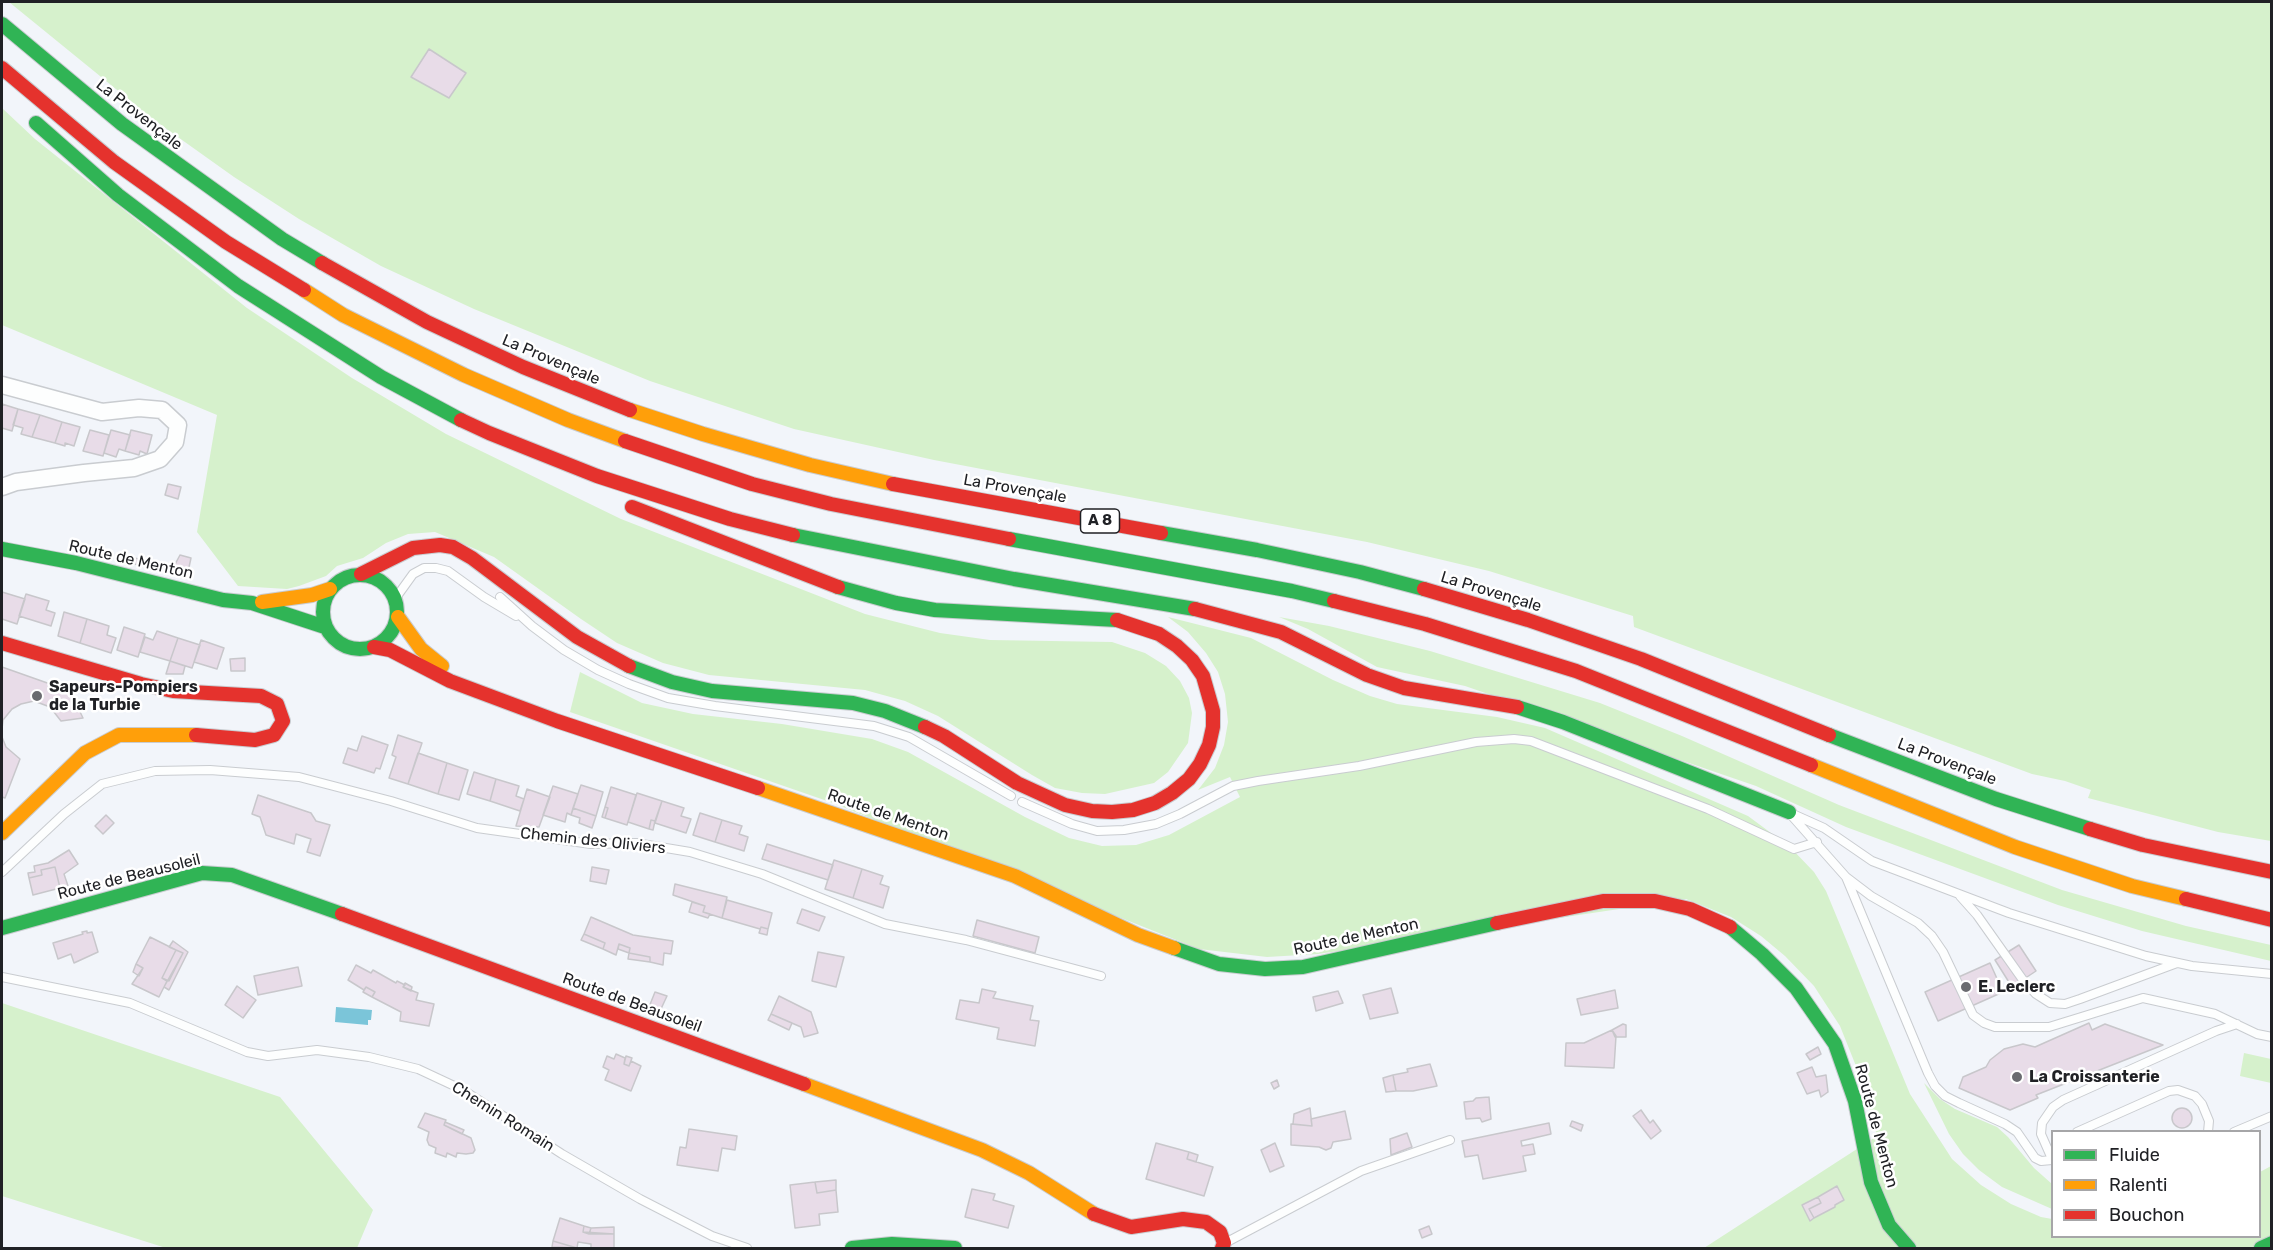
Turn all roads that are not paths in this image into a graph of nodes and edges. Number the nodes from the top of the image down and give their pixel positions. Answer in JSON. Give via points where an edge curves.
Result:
{"nodes":[{"id":1,"x":2,"y":24,"type":"edge"},
{"id":2,"x":2,"y":68,"type":"edge"},
{"id":3,"x":28,"y":116,"type":"dead end"},
{"id":4,"x":2,"y":385,"type":"edge"},
{"id":5,"x":489,"y":433,"type":"junction"},
{"id":6,"x":2,"y":488,"type":"edge"},
{"id":7,"x":593,"y":490,"type":"dead end"},
{"id":8,"x":624,"y":503,"type":"dead end"},
{"id":9,"x":440,"y":544,"type":"junction"},
{"id":10,"x":2,"y":549,"type":"edge"},
{"id":11,"x":468,"y":567,"type":"dead end"},
{"id":12,"x":361,"y":574,"type":"junction"},
{"id":13,"x":330,"y":589,"type":"junction"},
{"id":14,"x":492,"y":589,"type":"dead end"},
{"id":15,"x":395,"y":599,"type":"junction"},
{"id":16,"x":252,"y":603,"type":"junction"},
{"id":17,"x":398,"y":617,"type":"junction"},
{"id":18,"x":532,"y":626,"type":"junction"},
{"id":19,"x":325,"y":627,"type":"junction"},
{"id":20,"x":2,"y":643,"type":"edge"},
{"id":21,"x":374,"y":647,"type":"junction"},
{"id":22,"x":471,"y":688,"type":"junction"},
{"id":23,"x":1789,"y":813,"type":"junction"},
{"id":24,"x":2,"y":833,"type":"edge"},
{"id":25,"x":1817,"y":842,"type":"junction"},
{"id":26,"x":2,"y":872,"type":"edge"},
{"id":27,"x":2271,"y":872,"type":"edge"},
{"id":28,"x":1846,"y":877,"type":"junction"},
{"id":29,"x":1960,"y":896,"type":"junction"},
{"id":30,"x":2271,"y":920,"type":"edge"},
{"id":31,"x":2,"y":928,"type":"edge"},
{"id":32,"x":2177,"y":963,"type":"junction"},
{"id":33,"x":2271,"y":974,"type":"edge"},
{"id":34,"x":2,"y":976,"type":"edge"},
{"id":35,"x":1101,"y":976,"type":"dead end"},
{"id":36,"x":2237,"y":1024,"type":"junction"},
{"id":37,"x":2271,"y":1037,"type":"edge"},
{"id":38,"x":2271,"y":1116,"type":"edge"},
{"id":39,"x":2079,"y":1130,"type":"edge"},
{"id":40,"x":2208,"y":1130,"type":"edge"},
{"id":41,"x":2236,"y":1130,"type":"edge"},
{"id":42,"x":1450,"y":1140,"type":"dead end"},
{"id":43,"x":2051,"y":1158,"type":"edge"},
{"id":44,"x":2051,"y":1160,"type":"edge"},
{"id":45,"x":2271,"y":1243,"type":"edge"},
{"id":46,"x":1223,"y":1246,"type":"edge"},
{"id":47,"x":747,"y":1248,"type":"edge"},
{"id":48,"x":852,"y":1248,"type":"edge"},
{"id":49,"x":955,"y":1248,"type":"edge"},
{"id":50,"x":1909,"y":1248,"type":"edge"},
{"id":51,"x":2261,"y":1248,"type":"edge"}],
"edges":[{"from":1,"to":27,"type":"main road","name":"La Provençale","number":"A 8","via":[[122,124],[282,239],[427,322],[602,400],[810,465],[904,486],[1257,549],[1449,595],[1641,659],[1996,799],[2153,847]]},
{"from":2,"to":30,"type":"main road","number":"A 8","via":[[114,162],[226,242],[343,315],[464,375],[568,420],[731,477],[831,504],[1292,591],[1425,624],[1576,670],[2015,847],[2132,886]]},
{"from":3,"to":5,"type":"main road","via":[[118,195],[238,286],[381,377]]},
{"from":4,"to":6,"type":"street","via":[[102,412],[162,410],[178,425],[175,442],[160,459],[134,468],[16,482]]},
{"from":5,"to":7,"type":"main road"},
{"from":5,"to":23,"type":"main road","via":[[597,476],[730,519],[915,561],[1204,611],[1256,624],[1281,632],[1367,675],[1431,694],[1526,709]]},
{"from":8,"to":9,"type":"main road","via":[[814,578],[896,603],[986,614],[1117,620],[1159,634],[1185,653],[1203,676],[1213,711],[1209,745],[1189,779],[1155,803],[1112,813],[1065,805],[1017,783],[944,736],[885,711],[853,703],[712,691],[638,670],[577,637],[472,558]]},
{"from":9,"to":11,"type":"lane"},
{"from":9,"to":12,"type":"main road","via":[[413,548]]},
{"from":10,"to":16,"type":"main road","name":"Route de Menton"},
{"from":12,"to":13,"type":"main road","via":[[338,581]]},
{"from":12,"to":15,"type":"main road","via":[[382,582]]},
{"from":13,"to":16,"type":"main road","name":"Route de Menton"},
{"from":13,"to":19,"type":"main road","via":[[322,613]]},
{"from":14,"to":18,"type":"lane"},
{"from":15,"to":17,"type":"main road"},
{"from":15,"to":18,"type":"lane","via":[[413,574],[424,568],[436,568]]},
{"from":16,"to":19,"type":"main road","name":"Route de Menton"},
{"from":17,"to":21,"type":"main road","via":[[389,635]]},
{"from":17,"to":22,"type":"main road","name":"Route de Menton","via":[[421,649]]},
{"from":18,"to":25,"type":"lane","via":[[598,670],[668,698],[851,722],[909,737],[1048,815],[1097,831],[1156,824],[1233,786],[1476,742],[1514,739],[1531,741],[1708,809],[1794,849]]},
{"from":19,"to":21,"type":"main road","via":[[339,643],[350,648]]},
{"from":20,"to":24,"type":"main road","via":[[173,691],[261,696],[277,704],[283,721],[274,735],[255,740],[119,735],[85,753]]},
{"from":21,"to":22,"type":"main road","name":"Route de Menton","via":[[390,650]]},
{"from":22,"to":50,"type":"main road","name":"Route de Menton","via":[[557,721],[1015,876],[1138,935],[1219,964],[1303,968],[1603,901],[1655,901],[1690,909],[1731,927],[1762,954],[1796,988],[1835,1044],[1855,1101],[1871,1182],[1889,1225]]},
{"from":23,"to":25,"type":"lane"},
{"from":23,"to":29,"type":"lane","via":[[1824,828],[1872,861]]},
{"from":25,"to":28,"type":"lane"},
{"from":26,"to":35,"type":"lane","name":"Chemin des Oliviers","via":[[102,784],[155,771],[210,770],[298,777],[477,828],[591,844],[636,843],[690,852],[762,874],[885,924],[966,940]]},
{"from":28,"to":36,"type":"lane","via":[[1932,936],[1972,1015],[1984,1023],[1995,1027],[2049,1027],[2143,998],[2215,1014]]},
{"from":28,"to":44,"type":"lane","via":[[1935,1086],[1946,1096],[2017,1132],[2035,1158]]},
{"from":29,"to":32,"type":"lane"},
{"from":29,"to":32,"type":"lane","via":[[2023,980],[2050,1003],[2080,999]]},
{"from":31,"to":46,"type":"main road","name":"Route de Beausoleil","via":[[202,873],[232,874],[982,1150],[1029,1173],[1097,1216],[1131,1227],[1183,1220],[1206,1222],[1220,1232]]},
{"from":32,"to":33,"type":"lane"},
{"from":34,"to":47,"type":"lane","name":"Chemin Romain","via":[[130,1003],[247,1052],[268,1056],[317,1050],[418,1069],[464,1090],[640,1199],[712,1236]]},
{"from":36,"to":37,"type":"lane"},
{"from":36,"to":43,"type":"lane","via":[[2053,1107],[2042,1123],[2041,1134]]},
{"from":38,"to":41,"type":"lane"},
{"from":39,"to":40,"type":"lane","via":[[2178,1090],[2195,1096],[2202,1104]]},
{"from":42,"to":46,"type":"lane","via":[[1361,1172]]},
{"from":45,"to":51,"type":"main road"},
{"from":48,"to":49,"type":"main road","via":[[892,1244]]}]}
